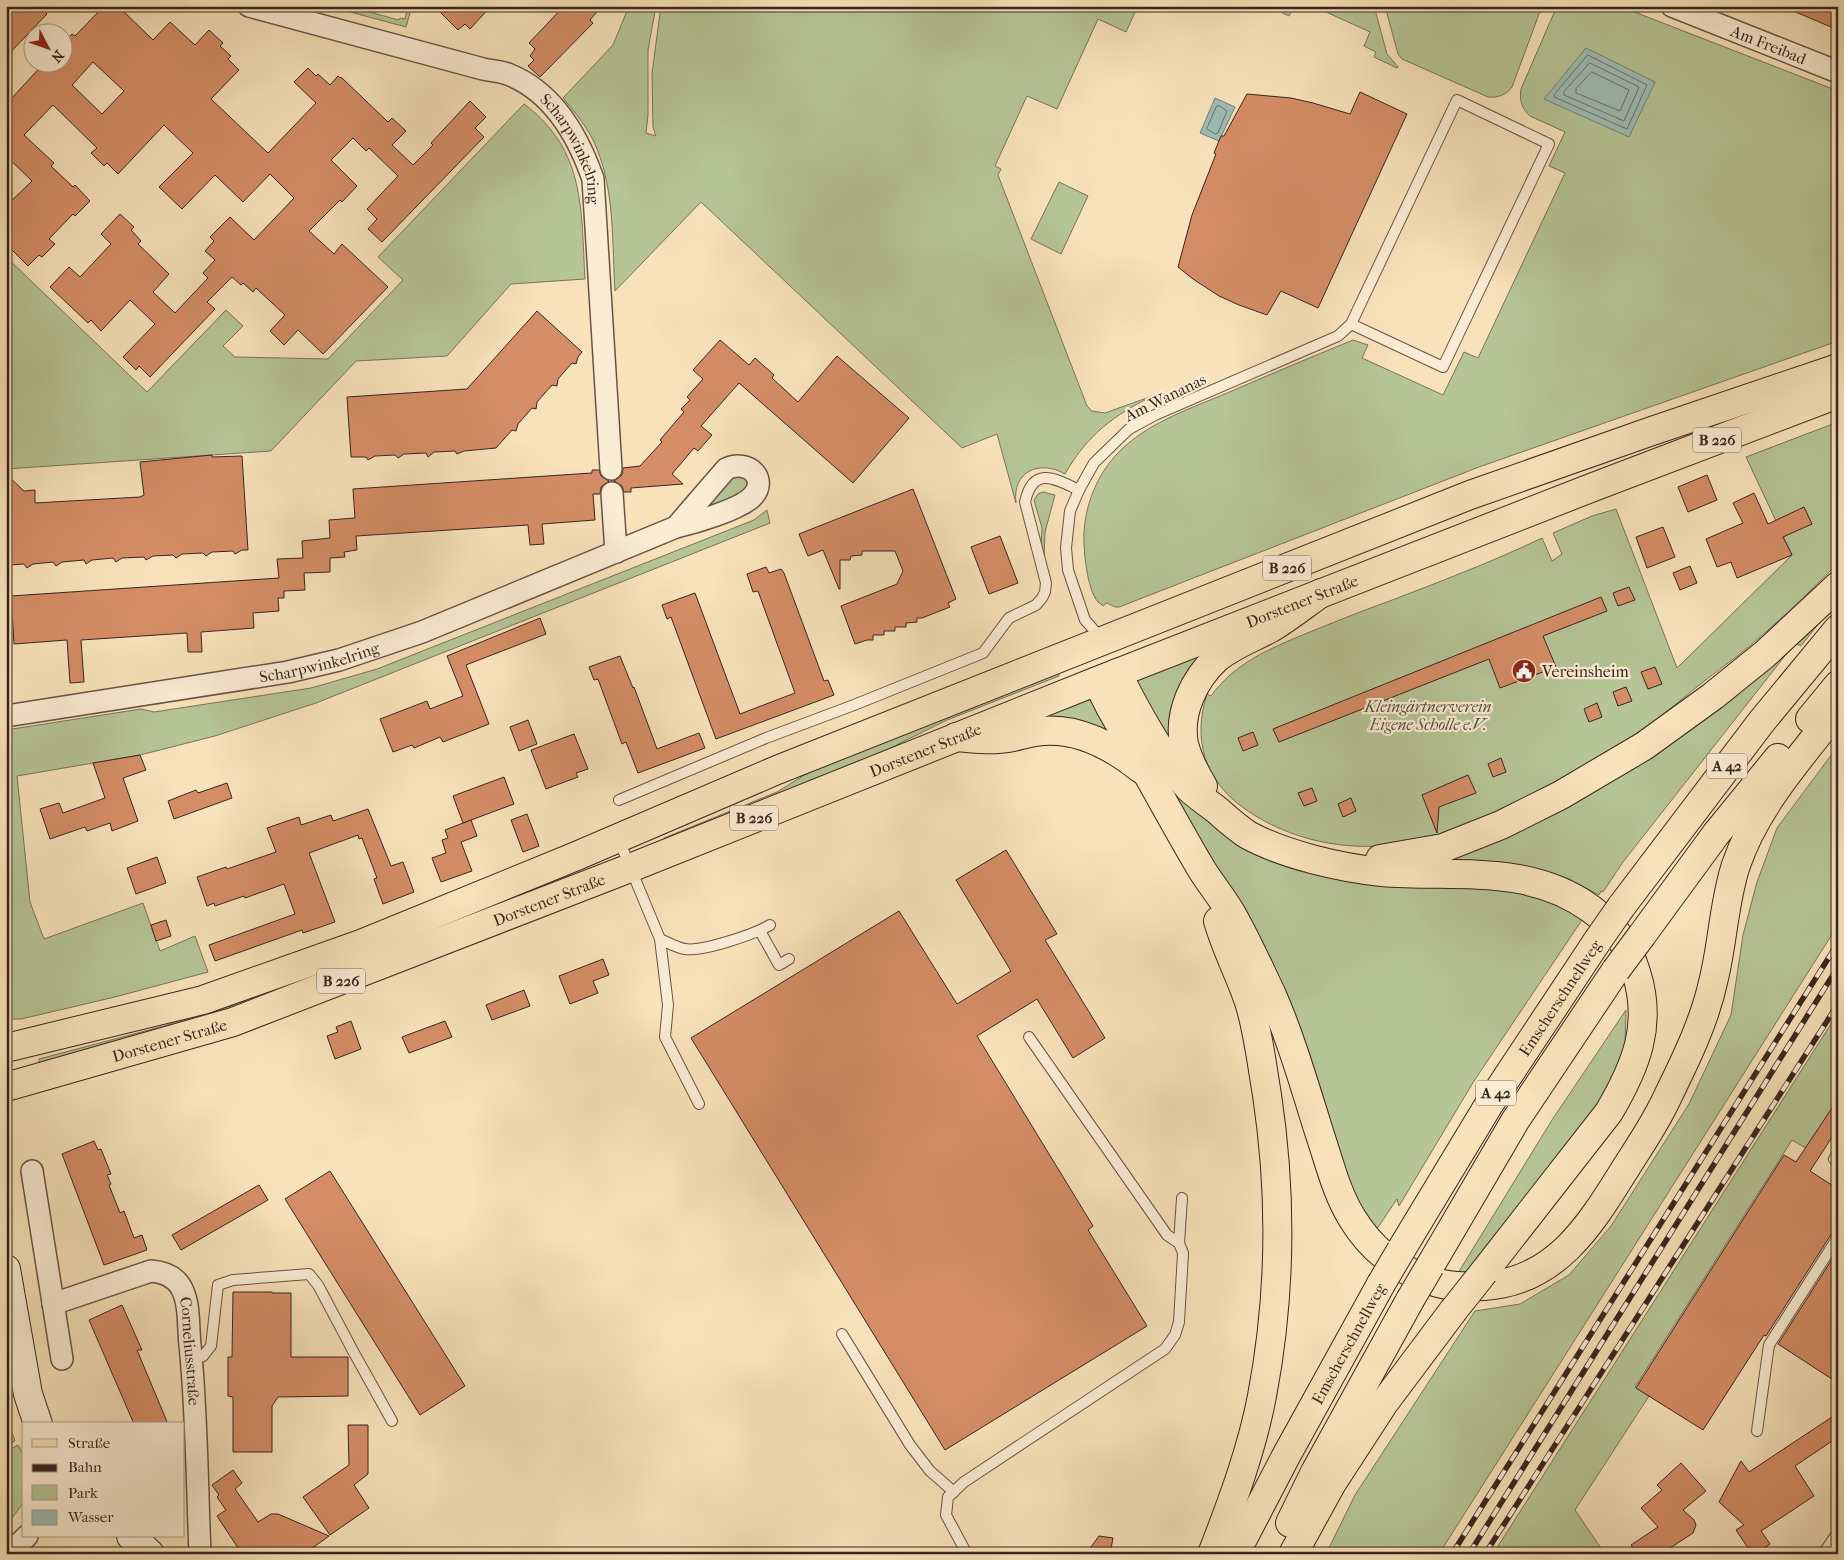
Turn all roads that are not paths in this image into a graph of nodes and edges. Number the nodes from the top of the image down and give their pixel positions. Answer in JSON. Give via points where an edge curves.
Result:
{"nodes":[{"id":1,"x":249,"y":6,"type":"edge"},
{"id":2,"x":1672,"y":6,"type":"edge"},
{"id":3,"x":295,"y":12,"type":"edge"},
{"id":4,"x":1838,"y":72,"type":"edge"},
{"id":5,"x":1351,"y":324,"type":"junction"},
{"id":6,"x":1838,"y":368,"type":"edge"},
{"id":7,"x":1838,"y":394,"type":"edge"},
{"id":8,"x":611,"y":469,"type":"dead end"},
{"id":9,"x":1079,"y":490,"type":"junction"},
{"id":10,"x":612,"y":493,"type":"dead end"},
{"id":11,"x":676,"y":527,"type":"dead end"},
{"id":12,"x":616,"y":552,"type":"junction"},
{"id":13,"x":1838,"y":586,"type":"edge"},
{"id":14,"x":1321,"y":593,"type":"junction"},
{"id":15,"x":1085,"y":620,"type":"junction"},
{"id":16,"x":1838,"y":629,"type":"edge"},
{"id":17,"x":1094,"y":644,"type":"junction"},
{"id":18,"x":1107,"y":677,"type":"junction"},
{"id":19,"x":1838,"y":685,"type":"edge"},
{"id":20,"x":1838,"y":709,"type":"edge"},
{"id":21,"x":6,"y":716,"type":"edge"},
{"id":22,"x":956,"y":737,"type":"junction"},
{"id":23,"x":1148,"y":774,"type":"junction"},
{"id":24,"x":619,"y":800,"type":"dead end"},
{"id":25,"x":1216,"y":809,"type":"junction"},
{"id":26,"x":618,"y":838,"type":"junction"},
{"id":27,"x":1321,"y":861,"type":"junction"},
{"id":28,"x":630,"y":868,"type":"junction"},
{"id":29,"x":1202,"y":870,"type":"junction"},
{"id":30,"x":770,"y":925,"type":"dead end"},
{"id":31,"x":760,"y":931,"type":"junction"},
{"id":32,"x":660,"y":939,"type":"junction"},
{"id":33,"x":788,"y":959,"type":"dead end"},
{"id":34,"x":1029,"y":1037,"type":"dead end"},
{"id":35,"x":6,"y":1048,"type":"edge"},
{"id":36,"x":6,"y":1087,"type":"edge"},
{"id":37,"x":699,"y":1104,"type":"dead end"},
{"id":38,"x":1838,"y":1153,"type":"edge"},
{"id":39,"x":1838,"y":1163,"type":"edge"},
{"id":40,"x":32,"y":1172,"type":"dead end"},
{"id":41,"x":1182,"y":1198,"type":"dead end"},
{"id":42,"x":1838,"y":1237,"type":"edge"},
{"id":43,"x":1179,"y":1242,"type":"junction"},
{"id":44,"x":6,"y":1269,"type":"edge"},
{"id":45,"x":53,"y":1304,"type":"junction"},
{"id":46,"x":842,"y":1334,"type":"dead end"},
{"id":47,"x":62,"y":1359,"type":"dead end"},
{"id":48,"x":192,"y":1361,"type":"junction"},
{"id":49,"x":392,"y":1421,"type":"dead end"},
{"id":50,"x":37,"y":1422,"type":"edge"},
{"id":51,"x":1757,"y":1431,"type":"dead end"},
{"id":52,"x":954,"y":1492,"type":"junction"},
{"id":53,"x":1838,"y":1532,"type":"edge"},
{"id":54,"x":25,"y":1538,"type":"edge"},
{"id":55,"x":132,"y":1538,"type":"edge"},
{"id":56,"x":9,"y":1554,"type":"edge"},
{"id":57,"x":150,"y":1554,"type":"edge"},
{"id":58,"x":200,"y":1554,"type":"edge"},
{"id":59,"x":967,"y":1554,"type":"edge"},
{"id":60,"x":1212,"y":1554,"type":"edge"},
{"id":61,"x":1235,"y":1554,"type":"edge"},
{"id":62,"x":1275,"y":1554,"type":"edge"},
{"id":63,"x":1293,"y":1554,"type":"edge"},
{"id":64,"x":1823,"y":1554,"type":"edge"}],
"edges":[{"from":1,"to":3,"type":"street","name":"Scharpwinkelring"},
{"from":2,"to":4,"type":"street","name":"Am Freibad"},
{"from":3,"to":8,"type":"street","name":"Scharpwinkelring","via":[[509,74],[537,90],[569,127],[586,159],[595,193]]},
{"from":5,"to":5,"type":"lane","via":[[1457,100],[1549,144],[1443,367]]},
{"from":5,"to":9,"type":"lane","name":"Am Wananas","via":[[1338,336],[1129,429],[1094,463]]},
{"from":6,"to":17,"type":"main road","name":"Dorstener Straße","number":"B 226","via":[[1470,495]]},
{"from":7,"to":14,"type":"main road","name":"Dorstener Straße","number":"B 226"},
{"from":9,"to":15,"type":"lane","name":"Am Wananas","via":[[1070,511],[1066,548],[1068,570]]},
{"from":9,"to":24,"type":"lane","via":[[1047,477],[1028,489],[1025,502],[1046,583],[1045,592],[1036,605],[1009,618],[983,653]]},
{"from":10,"to":12,"type":"street"},
{"from":11,"to":12,"type":"street","name":"Scharpwinkelring"},
{"from":12,"to":21,"type":"street","name":"Scharpwinkelring","via":[[422,632],[338,660],[288,672]]},
{"from":13,"to":27,"type":"main road","via":[[1713,696],[1644,746],[1561,795],[1501,825],[1443,848],[1371,860]]},
{"from":14,"to":18,"type":"main road","name":"Dorstener Straße","number":"B 226"},
{"from":14,"to":25,"type":"main road","via":[[1271,628],[1218,657],[1192,692],[1184,717],[1184,744],[1193,769]]},
{"from":15,"to":17,"type":"lane","name":"Am Wananas"},
{"from":15,"to":17,"type":"lane","name":"Am Wananas"},
{"from":16,"to":61,"type":"main road","name":"Emscherschnellweg","number":"A 42","bridge":true,"via":[[1762,721],[1621,907],[1488,1106],[1381,1284]]},
{"from":17,"to":18,"type":"main road"},
{"from":17,"to":26,"type":"main road","name":"Dorstener Straße","number":"B 226","via":[[777,770]]},
{"from":18,"to":22,"type":"main road","name":"Dorstener Straße","number":"B 226"},
{"from":18,"to":23,"type":"main road"},
{"from":18,"to":25,"type":"main road","via":[[1130,700],[1180,777]]},
{"from":19,"to":62,"type":"main road","number":"A 42","bridge":true,"via":[[1716,834],[1616,970],[1516,1121],[1410,1300],[1315,1472]]},
{"from":20,"to":29,"type":"main road","via":[[1774,792],[1735,867],[1714,980],[1698,1033],[1662,1111],[1616,1184],[1572,1244],[1555,1260],[1529,1276],[1502,1284],[1443,1285],[1401,1268],[1367,1240],[1338,1191],[1273,999],[1233,916]]},
{"from":22,"to":23,"type":"main road","via":[[999,740],[1036,732],[1067,732],[1109,747]]},
{"from":22,"to":28,"type":"main road","name":"Dorstener Straße","number":"B 226"},
{"from":23,"to":29,"type":"main road"},
{"from":25,"to":27,"type":"main road","via":[[1248,835],[1286,852]]},
{"from":26,"to":28,"type":"lane"},
{"from":26,"to":35,"type":"main road","name":"Dorstener Straße","number":"B 226","via":[[383,935],[203,1000]]},
{"from":27,"to":63,"type":"main road","bridge":true,"via":[[1382,872],[1521,878],[1551,887],[1575,898],[1605,919],[1622,938],[1631,955],[1644,1008],[1635,1063],[1609,1112],[1384,1403],[1332,1483]]},
{"from":28,"to":32,"type":"lane"},
{"from":28,"to":36,"type":"main road","name":"Dorstener Straße","number":"B 226","via":[[233,1022]]},
{"from":29,"to":60,"type":"main road","via":[[1218,924],[1250,1003],[1271,1121],[1278,1216],[1275,1311],[1262,1397],[1246,1458]]},
{"from":30,"to":31,"type":"lane"},
{"from":31,"to":32,"type":"lane","via":[[716,945],[686,949]]},
{"from":31,"to":33,"type":"lane","via":[[779,965]]},
{"from":32,"to":37,"type":"lane","via":[[668,1005],[665,1037]]},
{"from":34,"to":43,"type":"lane","via":[[1167,1235]]},
{"from":38,"to":39,"type":"lane","via":[[1834,1159]]},
{"from":40,"to":45,"type":"street"},
{"from":41,"to":43,"type":"lane"},
{"from":42,"to":51,"type":"lane","via":[[1770,1345]]},
{"from":43,"to":52,"type":"lane","via":[[1183,1253],[1179,1322],[1165,1349],[964,1482]]},
{"from":44,"to":50,"type":"main road","via":[[26,1384]]},
{"from":45,"to":47,"type":"street"},
{"from":45,"to":48,"type":"street","name":"Corneliusstraße","via":[[151,1271],[161,1271],[177,1282],[186,1298]]},
{"from":46,"to":52,"type":"lane","via":[[910,1445],[930,1471]]},
{"from":48,"to":49,"type":"lane","via":[[203,1356],[211,1346],[218,1285],[233,1280],[309,1274]]},
{"from":48,"to":58,"type":"street","name":"Corneliusstraße"},
{"from":52,"to":59,"type":"lane","via":[[948,1497],[946,1514]]},
{"from":53,"to":64,"type":"lane"},
{"from":54,"to":56,"type":"street"},
{"from":55,"to":57,"type":"main road"}]}
